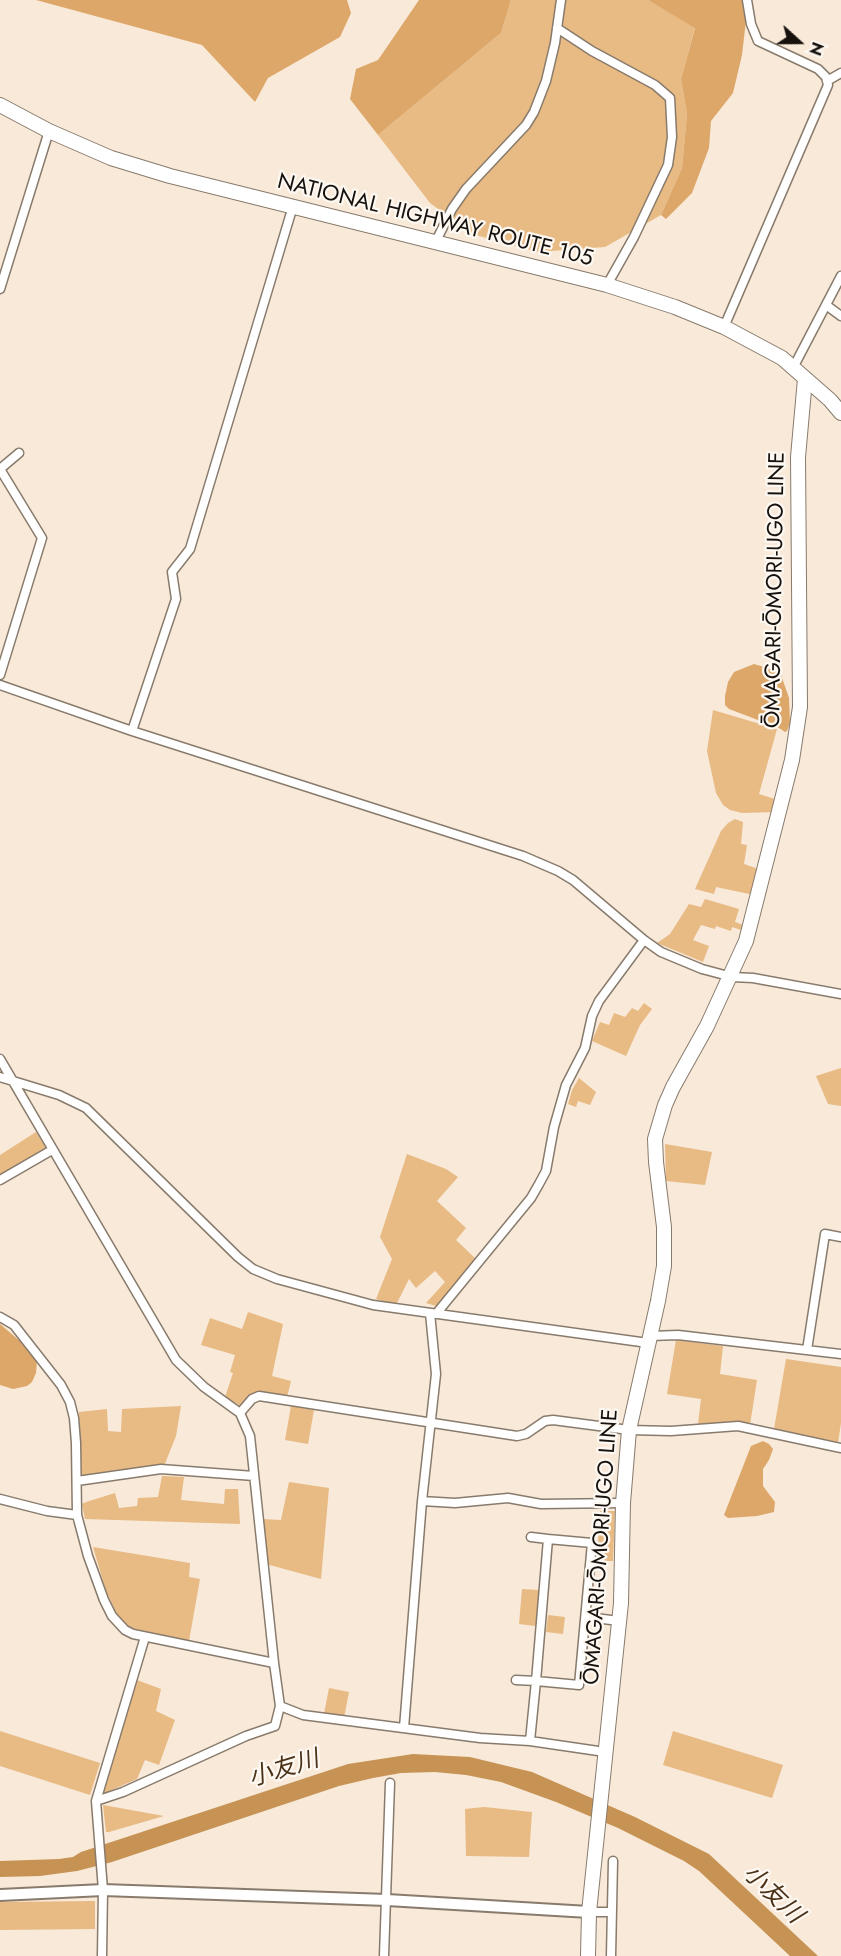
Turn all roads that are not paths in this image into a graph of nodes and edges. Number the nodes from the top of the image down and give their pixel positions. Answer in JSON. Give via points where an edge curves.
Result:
{"nodes":[{"id":1,"x":561,"y":0,"type":"edge"},
{"id":2,"x":747,"y":0,"type":"edge"},
{"id":3,"x":557,"y":28,"type":"junction"},
{"id":4,"x":841,"y":73,"type":"edge"},
{"id":5,"x":827,"y":81,"type":"junction"},
{"id":6,"x":0,"y":105,"type":"edge"},
{"id":7,"x":49,"y":131,"type":"junction"},
{"id":8,"x":293,"y":206,"type":"junction"},
{"id":9,"x":435,"y":243,"type":"junction"},
{"id":10,"x":841,"y":276,"type":"edge"},
{"id":11,"x":607,"y":285,"type":"junction"},
{"id":12,"x":0,"y":289,"type":"edge"},
{"id":13,"x":826,"y":305,"type":"junction"},
{"id":14,"x":841,"y":316,"type":"edge"},
{"id":15,"x":724,"y":327,"type":"junction"},
{"id":16,"x":793,"y":368,"type":"junction"},
{"id":17,"x":805,"y":379,"type":"junction"},
{"id":18,"x":841,"y":413,"type":"edge"},
{"id":19,"x":19,"y":453,"type":"dead end"},
{"id":20,"x":0,"y":675,"type":"edge"},
{"id":21,"x":0,"y":686,"type":"edge"},
{"id":22,"x":132,"y":731,"type":"junction"},
{"id":23,"x":644,"y":940,"type":"junction"},
{"id":24,"x":732,"y":977,"type":"junction"},
{"id":25,"x":841,"y":994,"type":"edge"},
{"id":26,"x":0,"y":1059,"type":"edge"},
{"id":27,"x":0,"y":1077,"type":"edge"},
{"id":28,"x":12,"y":1080,"type":"junction"},
{"id":29,"x":52,"y":1150,"type":"junction"},
{"id":30,"x":0,"y":1180,"type":"edge"},
{"id":31,"x":841,"y":1237,"type":"edge"},
{"id":32,"x":433,"y":1313,"type":"junction"},
{"id":33,"x":0,"y":1317,"type":"edge"},
{"id":34,"x":649,"y":1340,"type":"junction"},
{"id":35,"x":807,"y":1350,"type":"junction"},
{"id":36,"x":841,"y":1354,"type":"edge"},
{"id":37,"x":240,"y":1413,"type":"junction"},
{"id":38,"x":430,"y":1424,"type":"junction"},
{"id":39,"x":629,"y":1430,"type":"junction"},
{"id":40,"x":841,"y":1448,"type":"edge"},
{"id":41,"x":254,"y":1476,"type":"junction"},
{"id":42,"x":77,"y":1481,"type":"junction"},
{"id":43,"x":0,"y":1499,"type":"edge"},
{"id":44,"x":422,"y":1501,"type":"junction"},
{"id":45,"x":623,"y":1503,"type":"junction"},
{"id":46,"x":77,"y":1515,"type":"junction"},
{"id":47,"x":531,"y":1537,"type":"dead end"},
{"id":48,"x":548,"y":1539,"type":"junction"},
{"id":49,"x":586,"y":1617,"type":"junction"},
{"id":50,"x":620,"y":1621,"type":"junction"},
{"id":51,"x":145,"y":1637,"type":"junction"},
{"id":52,"x":274,"y":1663,"type":"junction"},
{"id":53,"x":516,"y":1680,"type":"dead end"},
{"id":54,"x":536,"y":1681,"type":"junction"},
{"id":55,"x":280,"y":1706,"type":"junction"},
{"id":56,"x":404,"y":1728,"type":"junction"},
{"id":57,"x":530,"y":1741,"type":"junction"},
{"id":58,"x":605,"y":1752,"type":"junction"},
{"id":59,"x":390,"y":1783,"type":"dead end"},
{"id":60,"x":96,"y":1801,"type":"junction"},
{"id":61,"x":613,"y":1861,"type":"dead end"},
{"id":62,"x":103,"y":1890,"type":"junction"},
{"id":63,"x":0,"y":1894,"type":"edge"},
{"id":64,"x":387,"y":1900,"type":"junction"},
{"id":65,"x":589,"y":1912,"type":"junction"},
{"id":66,"x":612,"y":1912,"type":"junction"},
{"id":67,"x":102,"y":1956,"type":"edge"},
{"id":68,"x":384,"y":1956,"type":"edge"},
{"id":69,"x":588,"y":1956,"type":"edge"},
{"id":70,"x":611,"y":1956,"type":"edge"}],
"edges":[{"from":1,"to":3,"type":"street"},
{"from":2,"to":5,"type":"street","via":[[758,41],[818,69]]},
{"from":3,"to":9,"type":"street","via":[[546,81],[534,112],[466,189]]},
{"from":3,"to":11,"type":"street","via":[[655,85],[670,98],[672,137],[668,165]]},
{"from":4,"to":5,"type":"street"},
{"from":5,"to":15,"type":"street"},
{"from":6,"to":7,"type":"main road","name":"NATIONAL HIGHWAY ROUTE 105"},
{"from":7,"to":8,"type":"main road","name":"NATIONAL HIGHWAY ROUTE 105","via":[[111,158]]},
{"from":7,"to":12,"type":"street"},
{"from":8,"to":9,"type":"main road","name":"NATIONAL HIGHWAY ROUTE 105"},
{"from":8,"to":22,"type":"street","via":[[190,549],[172,572],[176,599]]},
{"from":9,"to":11,"type":"main road","name":"NATIONAL HIGHWAY ROUTE 105"},
{"from":10,"to":13,"type":"street"},
{"from":11,"to":15,"type":"main road","name":"NATIONAL HIGHWAY ROUTE 105"},
{"from":13,"to":14,"type":"street"},
{"from":13,"to":16,"type":"street"},
{"from":15,"to":16,"type":"main road","name":"NATIONAL HIGHWAY ROUTE 105"},
{"from":16,"to":17,"type":"main road","name":"NATIONAL HIGHWAY ROUTE 105"},
{"from":17,"to":18,"type":"main road","name":"NATIONAL HIGHWAY ROUTE 105"},
{"from":17,"to":24,"type":"main road","name":"ŌMAGARI-ŌMORI-UGO LINE","via":[[798,457],[800,707],[792,760],[753,918]]},
{"from":19,"to":20,"type":"street","via":[[0,469],[42,538]]},
{"from":21,"to":22,"type":"street"},
{"from":22,"to":23,"type":"street","via":[[532,860],[573,880]]},
{"from":23,"to":24,"type":"street","via":[[661,952]]},
{"from":23,"to":32,"type":"street","via":[[592,1016],[585,1048],[566,1085],[543,1178],[531,1198]]},
{"from":24,"to":25,"type":"street"},
{"from":24,"to":34,"type":"main road","name":"ŌMAGARI-ŌMORI-UGO LINE","via":[[673,1087],[655,1139],[664,1266]]},
{"from":26,"to":28,"type":"street"},
{"from":27,"to":28,"type":"street"},
{"from":28,"to":29,"type":"street"},
{"from":28,"to":32,"type":"street","via":[[86,1108],[253,1269],[373,1305]]},
{"from":29,"to":30,"type":"street"},
{"from":29,"to":37,"type":"street","via":[[176,1360]]},
{"from":31,"to":35,"type":"street","via":[[825,1234]]},
{"from":32,"to":34,"type":"street"},
{"from":32,"to":38,"type":"street","via":[[436,1374]]},
{"from":33,"to":42,"type":"street","via":[[14,1325],[62,1385],[70,1402]]},
{"from":34,"to":35,"type":"street","via":[[678,1335]]},
{"from":34,"to":39,"type":"main road","name":"ŌMAGARI-ŌMORI-UGO LINE"},
{"from":35,"to":36,"type":"street"},
{"from":37,"to":38,"type":"street","via":[[259,1396]]},
{"from":37,"to":41,"type":"street","via":[[250,1436]]},
{"from":38,"to":39,"type":"street","via":[[517,1436],[553,1420]]},
{"from":38,"to":44,"type":"street"},
{"from":39,"to":40,"type":"street","via":[[738,1426]]},
{"from":39,"to":45,"type":"main road","name":"ŌMAGARI-ŌMORI-UGO LINE"},
{"from":41,"to":42,"type":"street","via":[[161,1470]]},
{"from":41,"to":52,"type":"street"},
{"from":42,"to":46,"type":"street"},
{"from":43,"to":46,"type":"street"},
{"from":44,"to":45,"type":"street","via":[[455,1503],[508,1498],[541,1504]]},
{"from":44,"to":56,"type":"street"},
{"from":45,"to":50,"type":"main road","name":"ŌMAGARI-ŌMORI-UGO LINE"},
{"from":46,"to":51,"type":"street","via":[[88,1556],[112,1616],[125,1630]]},
{"from":47,"to":48,"type":"street"},
{"from":48,"to":49,"type":"street","via":[[592,1543]]},
{"from":48,"to":54,"type":"street"},
{"from":49,"to":50,"type":"street"},
{"from":49,"to":54,"type":"street","via":[[579,1685]]},
{"from":50,"to":58,"type":"main road","name":"ŌMAGARI-ŌMORI-UGO LINE"},
{"from":51,"to":52,"type":"street"},
{"from":51,"to":60,"type":"street"},
{"from":52,"to":55,"type":"street"},
{"from":53,"to":54,"type":"street"},
{"from":54,"to":57,"type":"street"},
{"from":55,"to":56,"type":"street","via":[[303,1715]]},
{"from":55,"to":60,"type":"street","via":[[273,1728]]},
{"from":56,"to":57,"type":"street"},
{"from":57,"to":58,"type":"street"},
{"from":58,"to":65,"type":"main road","name":"ŌMAGARI-ŌMORI-UGO LINE"},
{"from":59,"to":64,"type":"street"},
{"from":60,"to":62,"type":"street"},
{"from":61,"to":66,"type":"street"},
{"from":62,"to":63,"type":"street"},
{"from":62,"to":64,"type":"street"},
{"from":62,"to":67,"type":"street"},
{"from":64,"to":65,"type":"street"},
{"from":64,"to":68,"type":"street"},
{"from":65,"to":66,"type":"street"},
{"from":65,"to":69,"type":"main road","name":"ŌMAGARI-ŌMORI-UGO LINE"},
{"from":66,"to":70,"type":"street"}]}
